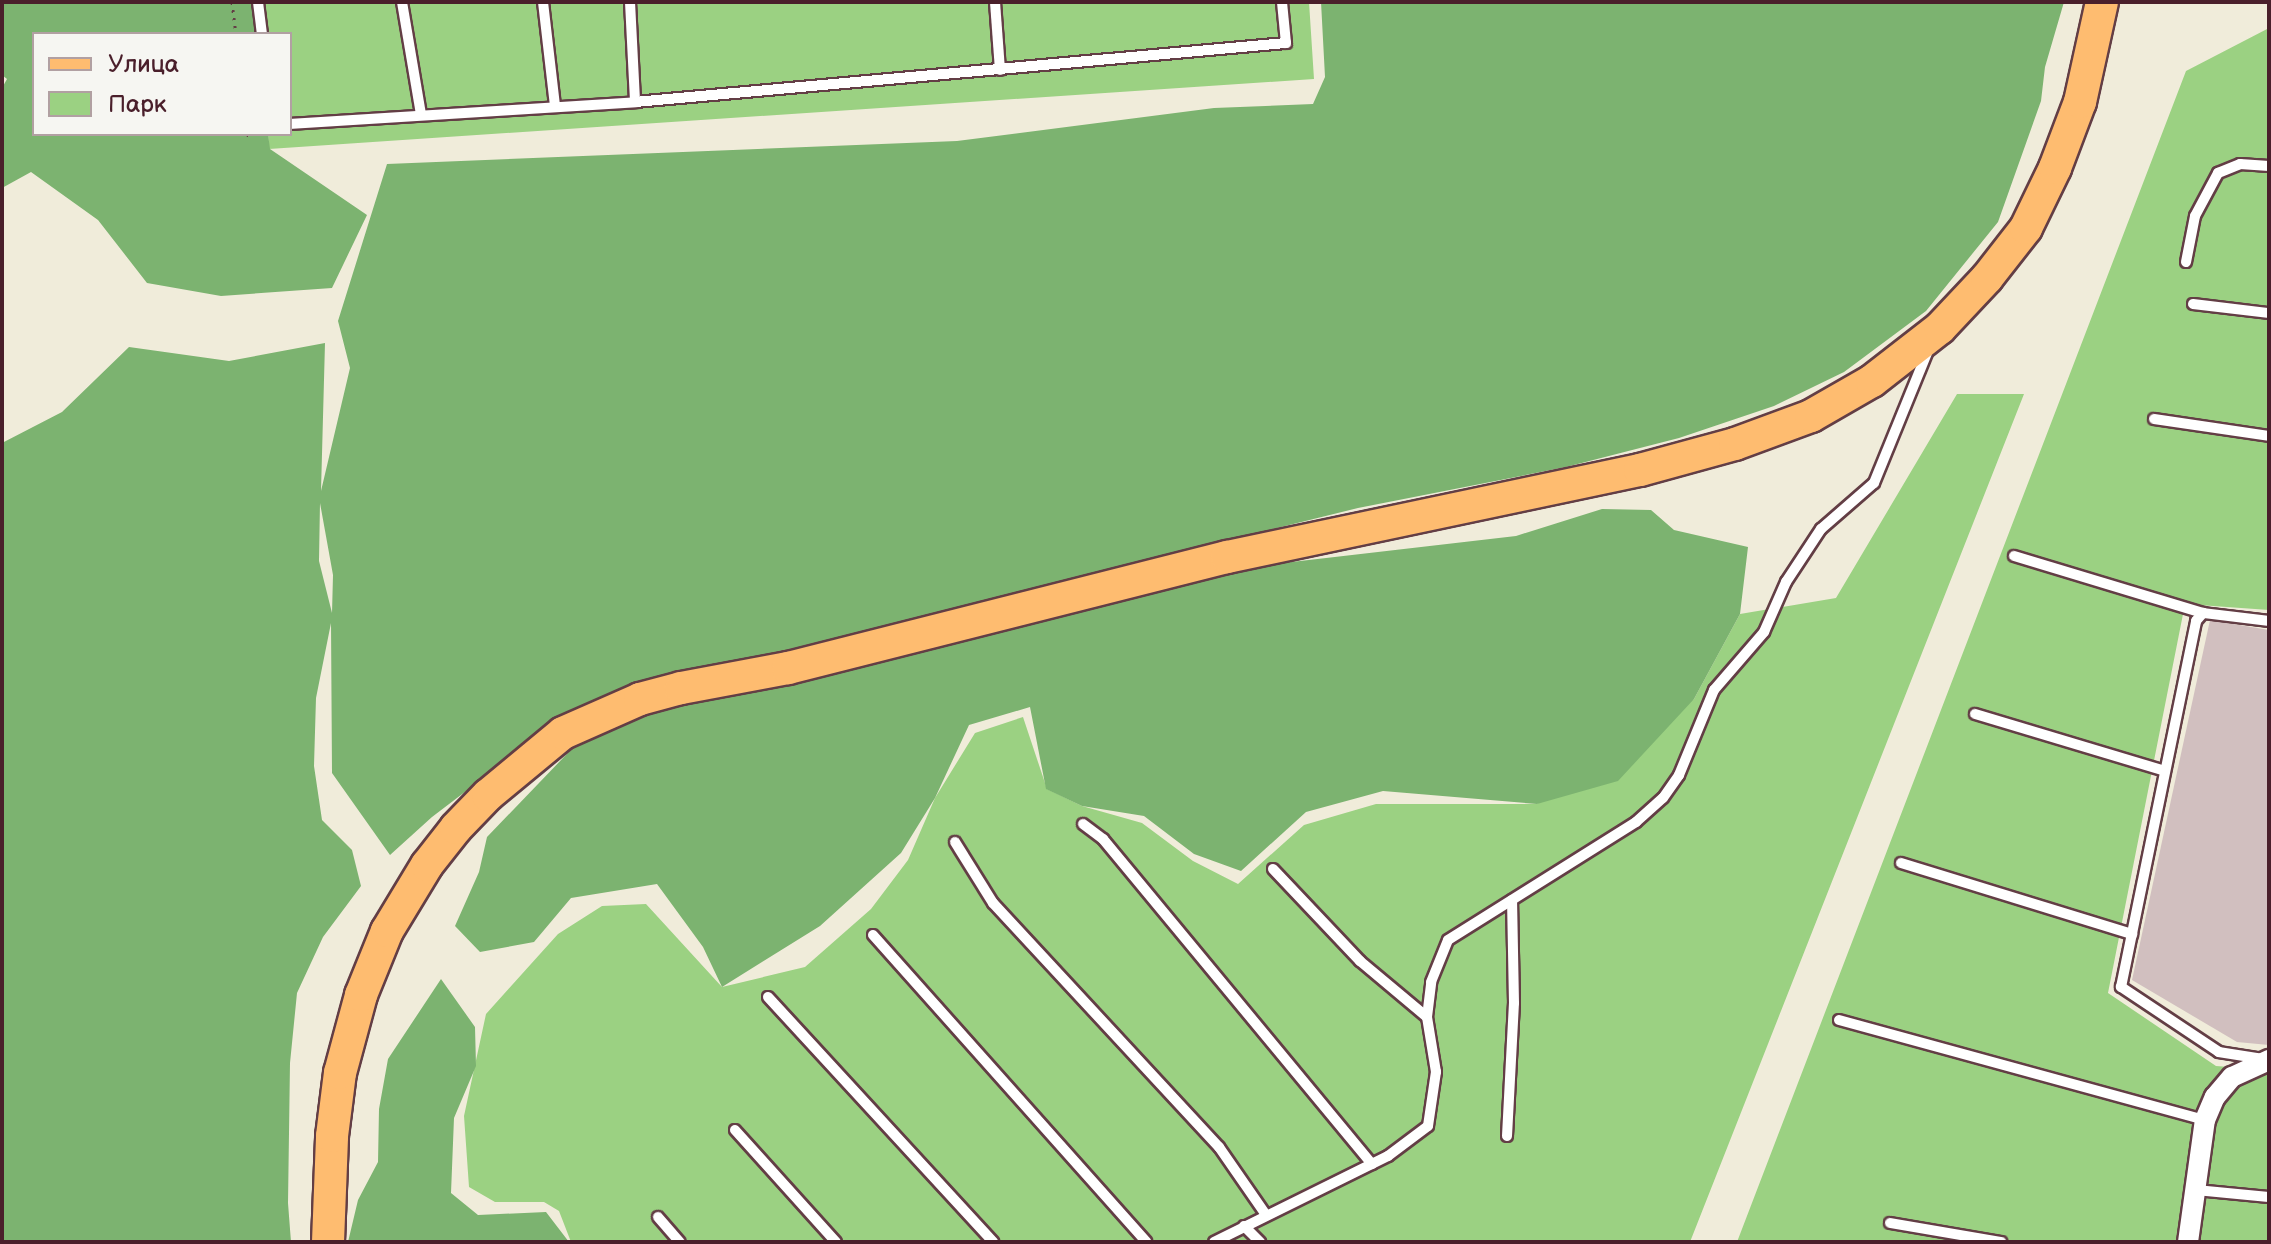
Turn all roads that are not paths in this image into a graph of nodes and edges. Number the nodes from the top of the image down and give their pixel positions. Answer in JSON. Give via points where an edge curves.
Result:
{"nodes":[{"id":1,"x":258,"y":2,"type":"edge"},
{"id":2,"x":402,"y":2,"type":"edge"},
{"id":3,"x":543,"y":2,"type":"edge"},
{"id":4,"x":630,"y":2,"type":"edge"},
{"id":5,"x":995,"y":2,"type":"edge"},
{"id":6,"x":1282,"y":2,"type":"edge"},
{"id":7,"x":2102,"y":2,"type":"edge"},
{"id":8,"x":262,"y":32,"type":"edge"},
{"id":9,"x":1000,"y":70,"type":"junction"},
{"id":10,"x":635,"y":102,"type":"junction"},
{"id":11,"x":555,"y":106,"type":"junction"},
{"id":12,"x":421,"y":114,"type":"junction"},
{"id":13,"x":292,"y":124,"type":"edge"},
{"id":14,"x":2269,"y":166,"type":"edge"},
{"id":15,"x":2186,"y":262,"type":"dead end"},
{"id":16,"x":2193,"y":304,"type":"dead end"},
{"id":17,"x":2269,"y":313,"type":"edge"},
{"id":18,"x":1940,"y":328,"type":"junction"},
{"id":19,"x":2154,"y":419,"type":"dead end"},
{"id":20,"x":2269,"y":436,"type":"edge"},
{"id":21,"x":2014,"y":556,"type":"dead end"},
{"id":22,"x":2203,"y":613,"type":"junction"},
{"id":23,"x":2269,"y":621,"type":"edge"},
{"id":24,"x":1975,"y":714,"type":"dead end"},
{"id":25,"x":2165,"y":771,"type":"junction"},
{"id":26,"x":1083,"y":824,"type":"dead end"},
{"id":27,"x":955,"y":842,"type":"dead end"},
{"id":28,"x":1901,"y":863,"type":"dead end"},
{"id":29,"x":1273,"y":869,"type":"dead end"},
{"id":30,"x":1512,"y":900,"type":"junction"},
{"id":31,"x":2132,"y":934,"type":"junction"},
{"id":32,"x":873,"y":935,"type":"dead end"},
{"id":33,"x":768,"y":997,"type":"dead end"},
{"id":34,"x":1427,"y":1017,"type":"junction"},
{"id":35,"x":1839,"y":1020,"type":"dead end"},
{"id":36,"x":2267,"y":1060,"type":"edge"},
{"id":37,"x":2205,"y":1120,"type":"junction"},
{"id":38,"x":735,"y":1130,"type":"dead end"},
{"id":39,"x":1507,"y":1136,"type":"dead end"},
{"id":40,"x":1372,"y":1164,"type":"junction"},
{"id":41,"x":2196,"y":1190,"type":"junction"},
{"id":42,"x":2269,"y":1197,"type":"edge"},
{"id":43,"x":1266,"y":1215,"type":"junction"},
{"id":44,"x":658,"y":1217,"type":"dead end"},
{"id":45,"x":1890,"y":1223,"type":"dead end"},
{"id":46,"x":1244,"y":1226,"type":"junction"},
{"id":47,"x":328,"y":1242,"type":"edge"},
{"id":48,"x":680,"y":1242,"type":"edge"},
{"id":49,"x":836,"y":1242,"type":"edge"},
{"id":50,"x":993,"y":1242,"type":"edge"},
{"id":51,"x":1147,"y":1242,"type":"edge"},
{"id":52,"x":1214,"y":1242,"type":"edge"},
{"id":53,"x":1260,"y":1242,"type":"edge"},
{"id":54,"x":2001,"y":1242,"type":"edge"},
{"id":55,"x":2188,"y":1242,"type":"edge"}],
"edges":[{"from":1,"to":8,"type":"lane"},
{"from":2,"to":12,"type":"lane"},
{"from":3,"to":11,"type":"lane"},
{"from":4,"to":10,"type":"lane"},
{"from":5,"to":9,"type":"lane"},
{"from":6,"to":9,"type":"lane","via":[[1286,43]]},
{"from":7,"to":18,"type":"main road","via":[[2083,92],[2043,195],[2008,253]]},
{"from":9,"to":10,"type":"lane"},
{"from":10,"to":11,"type":"lane"},
{"from":11,"to":12,"type":"lane"},
{"from":12,"to":13,"type":"lane"},
{"from":14,"to":15,"type":"lane","via":[[2240,164],[2218,173],[2195,216]]},
{"from":16,"to":17,"type":"lane"},
{"from":18,"to":30,"type":"lane","via":[[1874,483],[1821,529],[1786,582],[1764,632],[1714,690],[1679,775],[1663,798],[1636,822]]},
{"from":18,"to":47,"type":"main road","via":[[1905,358],[1811,416],[1735,444],[1640,470],[1227,557],[788,668],[681,688],[640,699],[563,733],[456,828],[387,931],[361,995],[340,1073]]},
{"from":19,"to":20,"type":"lane"},
{"from":21,"to":22,"type":"lane"},
{"from":22,"to":23,"type":"lane"},
{"from":22,"to":25,"type":"lane","via":[[2196,621]]},
{"from":24,"to":25,"type":"lane"},
{"from":25,"to":31,"type":"lane"},
{"from":26,"to":40,"type":"lane","via":[[1103,839]]},
{"from":27,"to":43,"type":"lane","via":[[993,903],[1219,1147]]},
{"from":28,"to":31,"type":"lane"},
{"from":29,"to":34,"type":"lane","via":[[1360,961]]},
{"from":30,"to":34,"type":"lane","via":[[1448,940],[1431,982]]},
{"from":30,"to":39,"type":"lane","via":[[1514,1003]]},
{"from":31,"to":36,"type":"lane","via":[[2121,987],[2219,1052]]},
{"from":32,"to":51,"type":"lane"},
{"from":33,"to":50,"type":"lane"},
{"from":34,"to":40,"type":"lane","via":[[1436,1072],[1428,1126]]},
{"from":35,"to":37,"type":"lane"},
{"from":36,"to":37,"type":"street","via":[[2232,1077]]},
{"from":37,"to":41,"type":"street"},
{"from":38,"to":49,"type":"lane"},
{"from":40,"to":43,"type":"lane"},
{"from":41,"to":42,"type":"lane"},
{"from":41,"to":55,"type":"street"},
{"from":43,"to":46,"type":"lane"},
{"from":44,"to":48,"type":"lane"},
{"from":45,"to":54,"type":"lane"},
{"from":46,"to":52,"type":"lane"},
{"from":46,"to":53,"type":"lane"}]}
